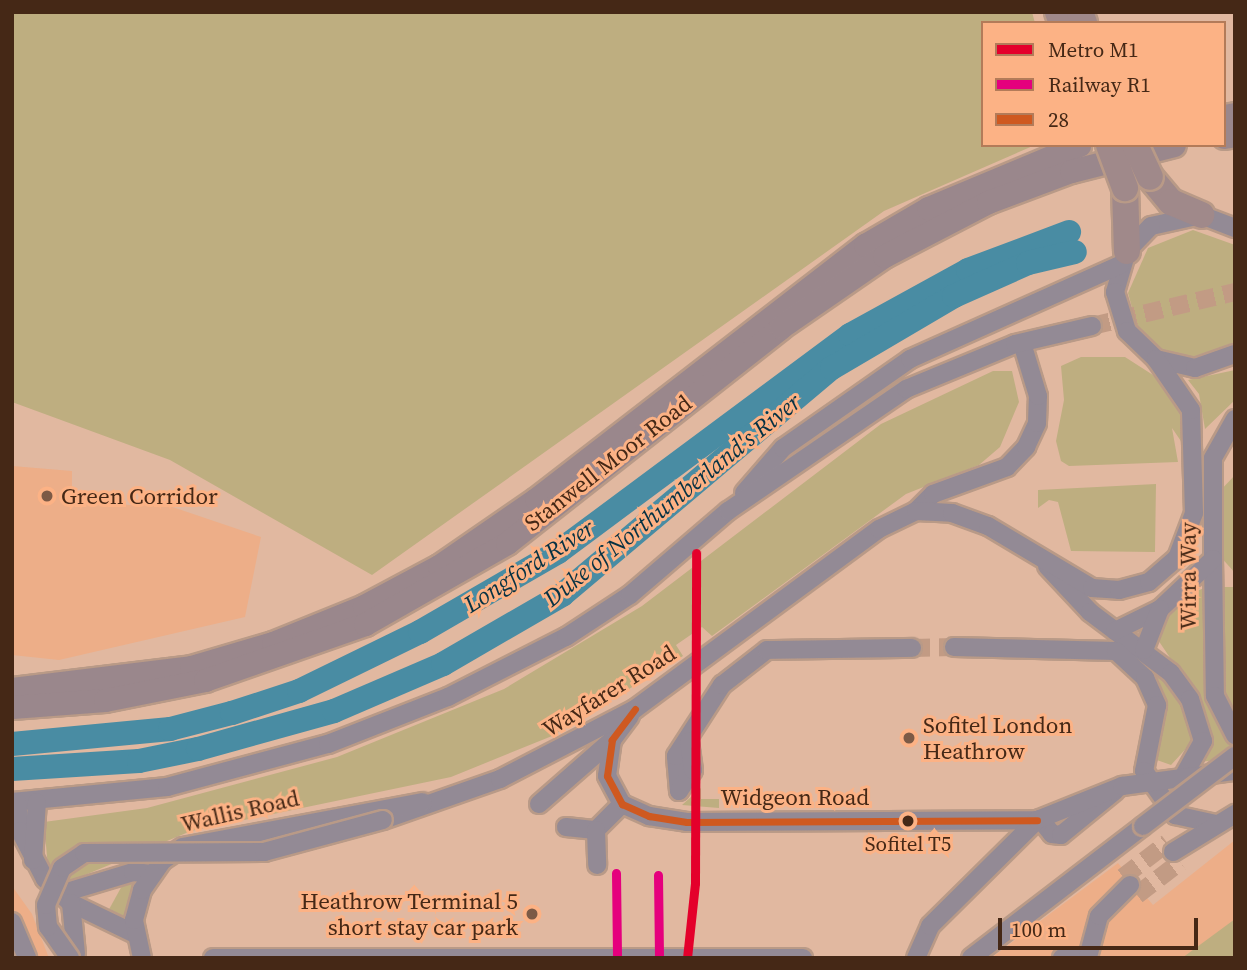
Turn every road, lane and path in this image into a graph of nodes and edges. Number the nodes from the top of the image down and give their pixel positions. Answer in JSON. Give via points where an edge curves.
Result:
{"nodes":[{"id":1,"x":1074,"y":147,"type":"edge"},
{"id":2,"x":1110,"y":147,"type":"edge"},
{"id":3,"x":1136,"y":147,"type":"edge"},
{"id":4,"x":1167,"y":147,"type":"edge"},
{"id":5,"x":1201,"y":215,"type":"junction"},
{"id":6,"x":1234,"y":226,"type":"edge"},
{"id":7,"x":1123,"y":258,"type":"junction"},
{"id":8,"x":1091,"y":327,"type":"tunnel mouth"},
{"id":9,"x":1022,"y":343,"type":"junction"},
{"id":10,"x":1235,"y":354,"type":"edge"},
{"id":11,"x":1156,"y":359,"type":"junction"},
{"id":12,"x":1235,"y":419,"type":"edge"},
{"id":13,"x":728,"y":511,"type":"junction"},
{"id":14,"x":916,"y":511,"type":"junction"},
{"id":15,"x":1041,"y":558,"type":"junction"},
{"id":16,"x":1213,"y":559,"type":"junction"},
{"id":17,"x":1213,"y":586,"type":"junction"},
{"id":18,"x":1182,"y":590,"type":"junction"},
{"id":19,"x":1160,"y":609,"type":"junction"},
{"id":20,"x":1115,"y":631,"type":"junction"},
{"id":21,"x":912,"y":648,"type":"tunnel mouth"},
{"id":22,"x":954,"y":648,"type":"tunnel mouth"},
{"id":23,"x":1144,"y":650,"type":"junction"},
{"id":24,"x":12,"y":690,"type":"edge"},
{"id":25,"x":12,"y":706,"type":"edge"},
{"id":26,"x":635,"y":709,"type":"junction"},
{"id":27,"x":1235,"y":735,"type":"edge"},
{"id":28,"x":612,"y":740,"type":"junction"},
{"id":29,"x":1235,"y":756,"type":"edge"},
{"id":30,"x":1235,"y":771,"type":"edge"},
{"id":31,"x":1185,"y":775,"type":"junction"},
{"id":32,"x":1149,"y":780,"type":"junction"},
{"id":33,"x":1122,"y":786,"type":"junction"},
{"id":34,"x":15,"y":802,"type":"edge"},
{"id":35,"x":37,"y":802,"type":"junction"},
{"id":36,"x":437,"y":802,"type":"junction"},
{"id":37,"x":539,"y":804,"type":"dead end"},
{"id":38,"x":622,"y":804,"type":"junction"},
{"id":39,"x":1235,"y":814,"type":"edge"},
{"id":40,"x":666,"y":820,"type":"junction"},
{"id":41,"x":1039,"y":820,"type":"junction"},
{"id":42,"x":1216,"y":824,"type":"junction"},
{"id":43,"x":566,"y":827,"type":"dead end"},
{"id":44,"x":596,"y":830,"type":"junction"},
{"id":45,"x":1173,"y":852,"type":"tunnel mouth"},
{"id":46,"x":33,"y":860,"type":"junction"},
{"id":47,"x":597,"y":865,"type":"dead end"},
{"id":48,"x":152,"y":874,"type":"junction"},
{"id":49,"x":1130,"y":886,"type":"tunnel mouth"},
{"id":50,"x":66,"y":899,"type":"junction"},
{"id":51,"x":12,"y":922,"type":"edge"},
{"id":52,"x":135,"y":934,"type":"junction"},
{"id":53,"x":918,"y":951,"type":"edge"},
{"id":54,"x":143,"y":956,"type":"edge"},
{"id":55,"x":75,"y":957,"type":"edge"},
{"id":56,"x":1088,"y":957,"type":"edge"},
{"id":57,"x":27,"y":958,"type":"edge"},
{"id":58,"x":213,"y":958,"type":"edge"},
{"id":59,"x":803,"y":958,"type":"edge"},
{"id":60,"x":908,"y":958,"type":"edge"},
{"id":61,"x":971,"y":958,"type":"edge"},
{"id":62,"x":1062,"y":958,"type":"edge"}],
"edges":[{"from":1,"to":24,"type":"main road","name":"Stanwell Moor Road","via":[[991,179],[884,233],[784,302],[536,499],[439,566],[364,606],[272,643],[191,667]]},
{"from":2,"to":7,"type":"highway","bridge":true,"via":[[1125,188]]},
{"from":3,"to":5,"type":"highway","bridge":true,"via":[[1150,177],[1171,202]]},
{"from":4,"to":25,"type":"main road","name":"Stanwell Moor Road","via":[[1011,193],[884,256],[781,327],[507,542],[365,624],[205,680],[105,700]]},
{"from":5,"to":6,"type":"street"},
{"from":5,"to":7,"type":"street","via":[[1166,219]]},
{"from":7,"to":11,"type":"street","via":[[1121,318]]},
{"from":7,"to":13,"type":"street","via":[[955,336],[861,390],[783,448]]},
{"from":8,"to":9,"type":"street"},
{"from":9,"to":13,"type":"street","via":[[906,390]]},
{"from":9,"to":14,"type":"street","name":"Wayfarer Road","via":[[1039,409],[1026,447],[1007,467],[933,494]]},
{"from":10,"to":11,"type":"street","via":[[1195,368]]},
{"from":11,"to":15,"type":"street","via":[[1191,410],[1194,513],[1187,543],[1166,571],[1119,590],[1079,583]]},
{"from":12,"to":16,"type":"street","name":"Wirra Way","via":[[1213,458]]},
{"from":13,"to":35,"type":"street","via":[[630,595],[566,636],[397,719],[167,787]]},
{"from":14,"to":15,"type":"street","via":[[971,519]]},
{"from":14,"to":26,"type":"street","name":"Wayfarer Road","via":[[879,529]]},
{"from":15,"to":20,"type":"street","via":[[1060,586]]},
{"from":16,"to":17,"type":"street","name":"Wirra Way"},
{"from":16,"to":18,"type":"street"},
{"from":17,"to":18,"type":"street"},
{"from":17,"to":27,"type":"street","name":"Wirra Way","via":[[1215,696]]},
{"from":18,"to":19,"type":"street"},
{"from":19,"to":20,"type":"street"},
{"from":19,"to":23,"type":"street"},
{"from":20,"to":23,"type":"street"},
{"from":21,"to":40,"type":"street","via":[[767,650],[722,685],[689,741],[679,790]]},
{"from":22,"to":32,"type":"street","via":[[1106,647],[1137,668],[1157,705],[1143,764]]},
{"from":23,"to":31,"type":"street","via":[[1171,673],[1200,721],[1201,749]]},
{"from":26,"to":28,"type":"street"},
{"from":26,"to":36,"type":"street","name":"Wayfarer Road","via":[[557,753]]},
{"from":28,"to":37,"type":"street"},
{"from":28,"to":38,"type":"street","via":[[607,776]]},
{"from":29,"to":61,"type":"street","bridge":true},
{"from":30,"to":31,"type":"street"},
{"from":31,"to":32,"type":"street"},
{"from":32,"to":33,"type":"street"},
{"from":32,"to":42,"type":"street","via":[[1175,815]]},
{"from":33,"to":41,"type":"street"},
{"from":33,"to":41,"type":"street","via":[[1061,835],[1052,835]]},
{"from":34,"to":35,"type":"street"},
{"from":34,"to":46,"type":"street","via":[[17,821]]},
{"from":35,"to":46,"type":"street"},
{"from":36,"to":48,"type":"street","name":"Wallis Road","via":[[401,801],[204,841],[183,847]]},
{"from":36,"to":55,"type":"street","name":"Wayfarer Road","bridge":true,"via":[[264,852],[84,853],[62,868],[46,905],[48,927]]},
{"from":38,"to":40,"type":"street","name":"Widgeon Road"},
{"from":38,"to":44,"type":"street"},
{"from":39,"to":42,"type":"street"},
{"from":40,"to":41,"type":"street","name":"Widgeon Road"},
{"from":41,"to":53,"type":"street","via":[[930,926]]},
{"from":42,"to":45,"type":"street"},
{"from":43,"to":44,"type":"street"},
{"from":44,"to":47,"type":"street"},
{"from":46,"to":50,"type":"street"},
{"from":48,"to":50,"type":"street","via":[[133,872]]},
{"from":48,"to":52,"type":"street","name":"Wallis Road","via":[[136,908]]},
{"from":49,"to":56,"type":"street","via":[[1095,927]]},
{"from":50,"to":52,"type":"street"},
{"from":50,"to":55,"type":"street"},
{"from":51,"to":57,"type":"street"},
{"from":52,"to":54,"type":"street","name":"Wallis Road"},
{"from":53,"to":60,"type":"street"},
{"from":56,"to":62,"type":"street"},
{"from":58,"to":59,"type":"street"}]}
